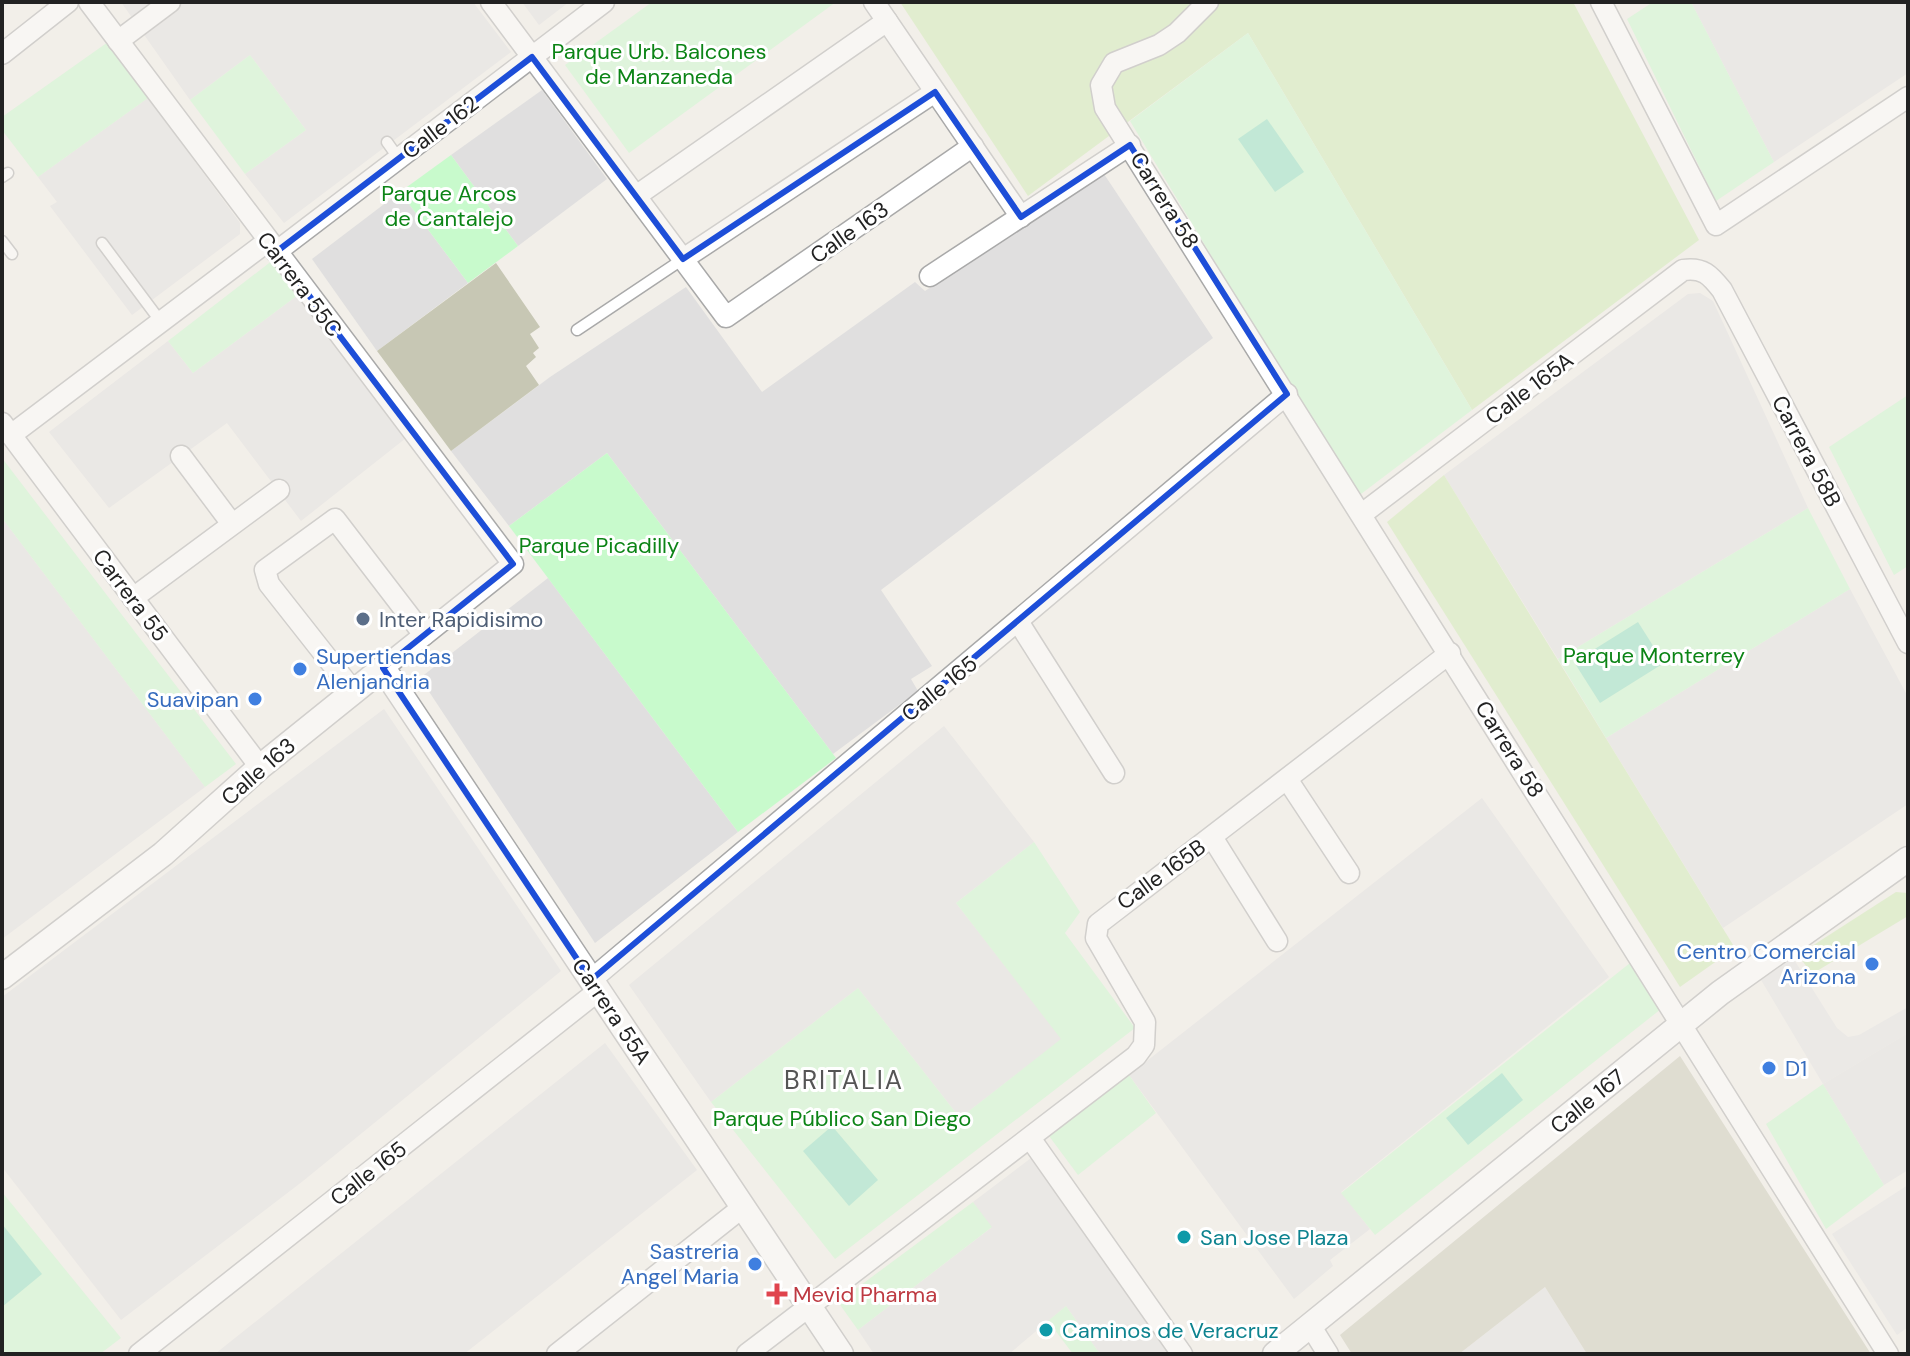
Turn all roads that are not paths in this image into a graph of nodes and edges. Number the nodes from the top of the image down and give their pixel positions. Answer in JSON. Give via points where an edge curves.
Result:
{"nodes":[{"id":1,"x":68,"y":2,"type":"edge"},
{"id":2,"x":89,"y":2,"type":"edge"},
{"id":3,"x":170,"y":2,"type":"edge"},
{"id":4,"x":491,"y":2,"type":"edge"},
{"id":5,"x":604,"y":2,"type":"edge"},
{"id":6,"x":874,"y":2,"type":"edge"},
{"id":7,"x":1208,"y":2,"type":"edge"},
{"id":8,"x":1601,"y":2,"type":"edge"},
{"id":9,"x":887,"y":21,"type":"junction"},
{"id":10,"x":118,"y":41,"type":"junction"},
{"id":11,"x":2,"y":54,"type":"edge"},
{"id":12,"x":532,"y":57,"type":"junction"},
{"id":13,"x":935,"y":92,"type":"junction"},
{"id":14,"x":1908,"y":97,"type":"edge"},
{"id":15,"x":1130,"y":145,"type":"junction"},
{"id":16,"x":973,"y":146,"type":"junction"},
{"id":17,"x":636,"y":196,"type":"junction"},
{"id":18,"x":1021,"y":217,"type":"junction"},
{"id":19,"x":2,"y":241,"type":"edge"},
{"id":20,"x":102,"y":243,"type":"dead end"},
{"id":21,"x":272,"y":247,"type":"junction"},
{"id":22,"x":12,"y":254,"type":"dead end"},
{"id":23,"x":683,"y":259,"type":"junction"},
{"id":24,"x":1697,"y":268,"type":"joint"},
{"id":25,"x":930,"y":276,"type":"dead end"},
{"id":26,"x":161,"y":322,"type":"junction"},
{"id":27,"x":577,"y":330,"type":"dead end"},
{"id":28,"x":1287,"y":394,"type":"junction"},
{"id":29,"x":6,"y":429,"type":"edge"},
{"id":30,"x":181,"y":456,"type":"dead end"},
{"id":31,"x":279,"y":490,"type":"dead end"},
{"id":32,"x":1362,"y":514,"type":"junction"},
{"id":33,"x":232,"y":524,"type":"junction"},
{"id":34,"x":513,"y":564,"type":"joint"},
{"id":35,"x":133,"y":598,"type":"junction"},
{"id":36,"x":1019,"y":623,"type":"junction"},
{"id":37,"x":424,"y":635,"type":"junction"},
{"id":38,"x":1908,"y":643,"type":"edge"},
{"id":39,"x":1450,"y":653,"type":"junction"},
{"id":40,"x":383,"y":668,"type":"junction"},
{"id":41,"x":354,"y":692,"type":"junction"},
{"id":42,"x":260,"y":767,"type":"junction"},
{"id":43,"x":1114,"y":773,"type":"dead end"},
{"id":44,"x":1287,"y":779,"type":"junction"},
{"id":45,"x":1212,"y":837,"type":"junction"},
{"id":46,"x":1908,"y":859,"type":"edge"},
{"id":47,"x":1349,"y":873,"type":"dead end"},
{"id":48,"x":1277,"y":941,"type":"dead end"},
{"id":49,"x":2,"y":977,"type":"edge"},
{"id":50,"x":594,"y":986,"type":"junction"},
{"id":51,"x":1683,"y":1022,"type":"junction"},
{"id":52,"x":1030,"y":1138,"type":"junction"},
{"id":53,"x":743,"y":1207,"type":"junction"},
{"id":54,"x":810,"y":1305,"type":"junction"},
{"id":55,"x":1310,"y":1325,"type":"junction"},
{"id":56,"x":139,"y":1354,"type":"edge"},
{"id":57,"x":557,"y":1354,"type":"edge"},
{"id":58,"x":747,"y":1354,"type":"edge"},
{"id":59,"x":841,"y":1354,"type":"edge"},
{"id":60,"x":1182,"y":1354,"type":"edge"},
{"id":61,"x":1275,"y":1354,"type":"edge"},
{"id":62,"x":1328,"y":1354,"type":"edge"},
{"id":63,"x":1888,"y":1354,"type":"edge"}],
"edges":[{"from":1,"to":11,"type":"street"},
{"from":2,"to":10,"type":"street","name":"Carrera 55C"},
{"from":3,"to":10,"type":"street"},
{"from":4,"to":12,"type":"street"},
{"from":5,"to":12,"type":"street","name":"Calle 162"},
{"from":6,"to":9,"type":"street"},
{"from":7,"to":15,"type":"street","name":"Carrera 58","via":[[1159,45],[1114,63],[1101,85],[1105,108]]},
{"from":8,"to":14,"type":"street","via":[[1716,225]]},
{"from":9,"to":13,"type":"street"},
{"from":9,"to":17,"type":"street"},
{"from":10,"to":21,"type":"street","name":"Carrera 55C"},
{"from":12,"to":17,"type":"street"},
{"from":12,"to":21,"type":"street","name":"Calle 162","via":[[393,150]]},
{"from":13,"to":16,"type":"street"},
{"from":13,"to":23,"type":"street"},
{"from":15,"to":18,"type":"street"},
{"from":15,"to":28,"type":"street","name":"Carrera 58"},
{"from":16,"to":18,"type":"street"},
{"from":16,"to":23,"type":"street","name":"Calle 163","via":[[726,317]]},
{"from":17,"to":23,"type":"street"},
{"from":18,"to":25,"type":"street"},
{"from":19,"to":22,"type":"lane"},
{"from":20,"to":26,"type":"lane"},
{"from":21,"to":26,"type":"street","name":"Calle 162"},
{"from":21,"to":34,"type":"street","name":"Carrera 55C"},
{"from":23,"to":27,"type":"lane"},
{"from":24,"to":32,"type":"street","name":"Calle 165A","via":[[1683,270]]},
{"from":24,"to":38,"type":"street","name":"Carrera 58B","via":[[1722,290]]},
{"from":26,"to":29,"type":"street","name":"Calle 162"},
{"from":28,"to":32,"type":"street","name":"Carrera 58"},
{"from":28,"to":36,"type":"street","name":"Calle 165"},
{"from":29,"to":35,"type":"street","name":"Carrera 55"},
{"from":30,"to":33,"type":"street"},
{"from":31,"to":33,"type":"street"},
{"from":32,"to":39,"type":"street","name":"Carrera 58"},
{"from":33,"to":35,"type":"street"},
{"from":34,"to":37,"type":"street","name":"Calle 163"},
{"from":35,"to":42,"type":"street","name":"Carrera 55"},
{"from":36,"to":43,"type":"street"},
{"from":36,"to":50,"type":"street","name":"Calle 165"},
{"from":37,"to":40,"type":"street","name":"Calle 163"},
{"from":37,"to":41,"type":"street","via":[[335,519],[265,570],[269,584]]},
{"from":39,"to":44,"type":"street","name":"Calle 165B"},
{"from":39,"to":51,"type":"street","name":"Carrera 58"},
{"from":40,"to":41,"type":"street","name":"Calle 163"},
{"from":40,"to":50,"type":"street","name":"Carrera 55A"},
{"from":41,"to":42,"type":"street","name":"Calle 163"},
{"from":42,"to":49,"type":"street","name":"Calle 163","via":[[163,854]]},
{"from":44,"to":45,"type":"street","name":"Calle 165B"},
{"from":44,"to":47,"type":"street"},
{"from":45,"to":48,"type":"street"},
{"from":45,"to":52,"type":"street","name":"Calle 165B","via":[[1098,924],[1096,938],[1145,1022],[1144,1045]]},
{"from":46,"to":51,"type":"street","name":"Calle 167"},
{"from":50,"to":53,"type":"street","name":"Carrera 55A"},
{"from":50,"to":56,"type":"street","name":"Calle 165"},
{"from":51,"to":55,"type":"street","name":"Calle 167"},
{"from":51,"to":63,"type":"street","name":"Carrera 58"},
{"from":52,"to":54,"type":"street","name":"Calle 165B"},
{"from":52,"to":60,"type":"street"},
{"from":53,"to":54,"type":"street","name":"Carrera 55A"},
{"from":53,"to":57,"type":"street"},
{"from":54,"to":58,"type":"street","name":"Calle 165B"},
{"from":54,"to":59,"type":"street","name":"Carrera 55A"},
{"from":55,"to":61,"type":"street","name":"Calle 167"},
{"from":55,"to":62,"type":"street"}]}
